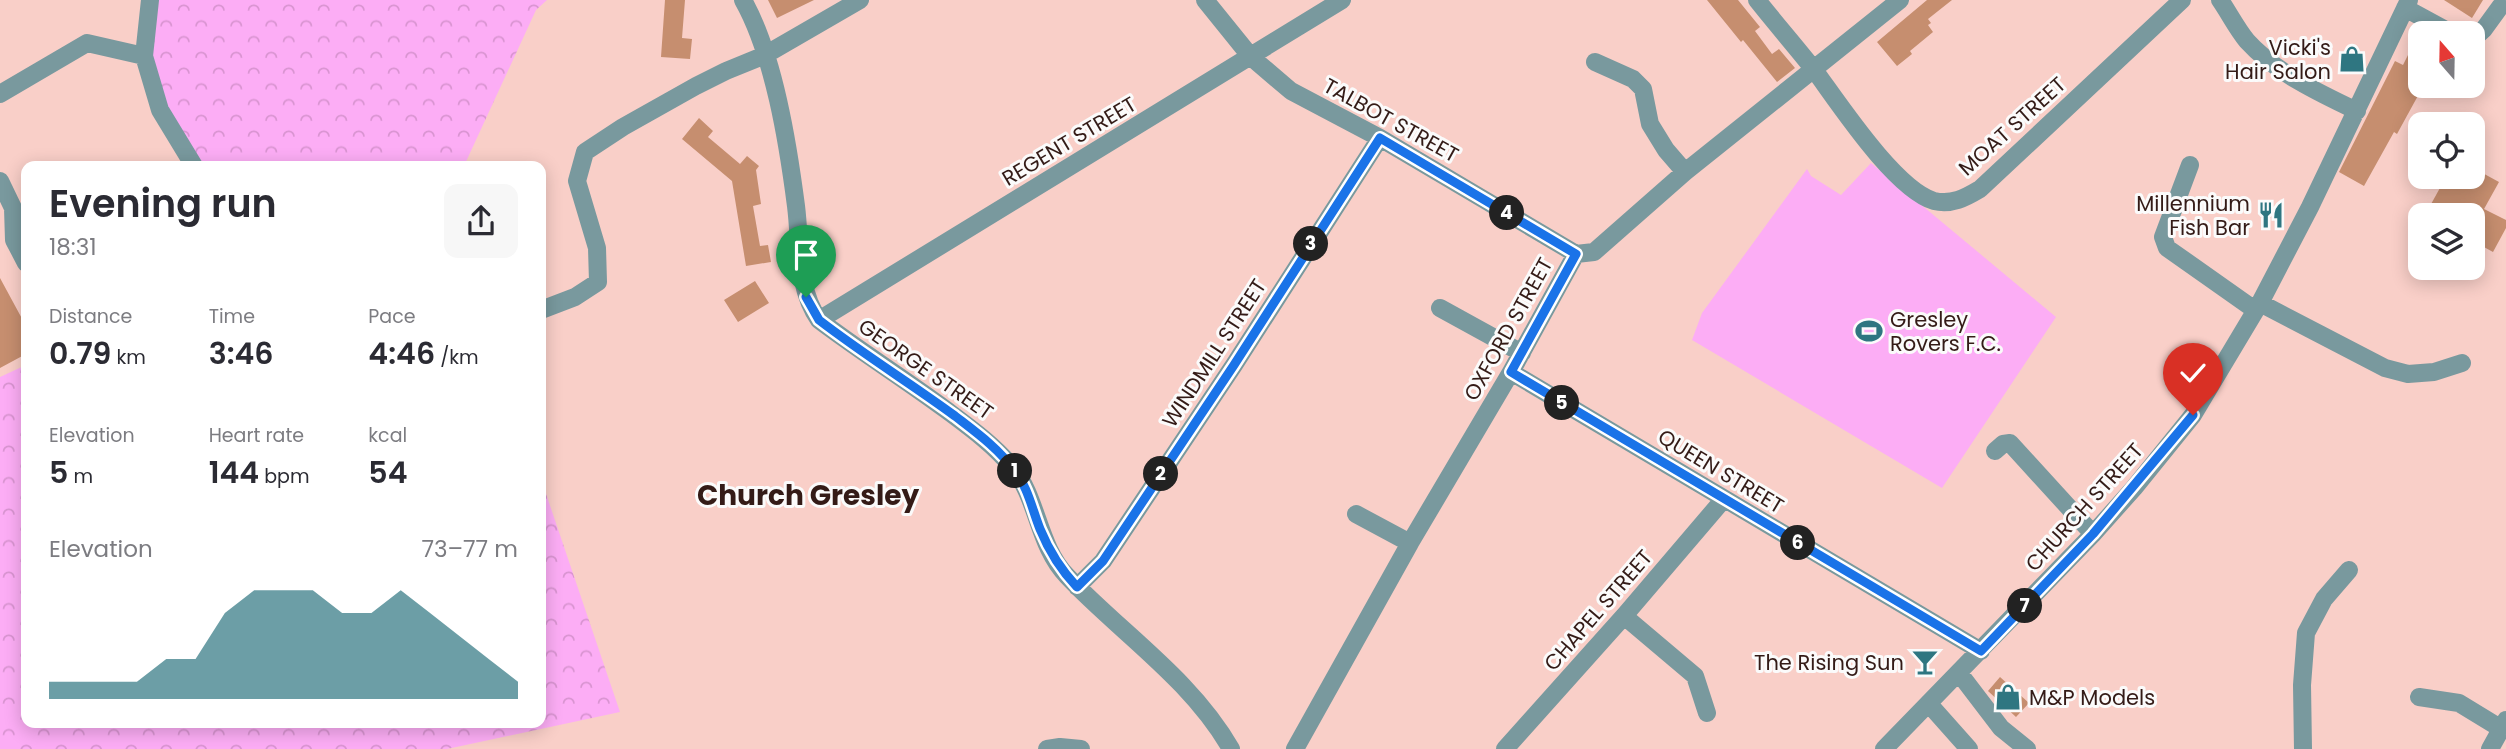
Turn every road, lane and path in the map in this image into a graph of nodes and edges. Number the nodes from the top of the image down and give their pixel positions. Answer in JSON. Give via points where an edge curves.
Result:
{"nodes":[{"id":1,"x":150,"y":0,"type":"edge"},
{"id":2,"x":743,"y":0,"type":"edge"},
{"id":3,"x":860,"y":0,"type":"edge"},
{"id":4,"x":1205,"y":0,"type":"edge"},
{"id":5,"x":1342,"y":0,"type":"edge"},
{"id":6,"x":1757,"y":0,"type":"edge"},
{"id":7,"x":1900,"y":0,"type":"edge"},
{"id":8,"x":2182,"y":0,"type":"edge"},
{"id":9,"x":2220,"y":0,"type":"edge"},
{"id":10,"x":2407,"y":4,"type":"edge"},
{"id":11,"x":2500,"y":7,"type":"dead end"},
{"id":12,"x":2433,"y":21,"type":"edge"},
{"id":13,"x":2485,"y":28,"type":"edge"},
{"id":14,"x":765,"y":55,"type":"junction"},
{"id":15,"x":144,"y":56,"type":"junction"},
{"id":16,"x":1251,"y":57,"type":"junction"},
{"id":17,"x":1595,"y":62,"type":"dead end"},
{"id":18,"x":1813,"y":69,"type":"junction"},
{"id":19,"x":0,"y":94,"type":"edge"},
{"id":20,"x":2357,"y":111,"type":"junction"},
{"id":21,"x":1380,"y":138,"type":"junction"},
{"id":22,"x":191,"y":161,"type":"edge"},
{"id":23,"x":2190,"y":165,"type":"dead end"},
{"id":24,"x":1685,"y":172,"type":"junction"},
{"id":25,"x":3,"y":188,"type":"edge"},
{"id":26,"x":21,"y":253,"type":"edge"},
{"id":27,"x":1576,"y":254,"type":"junction"},
{"id":28,"x":2258,"y":306,"type":"junction"},
{"id":29,"x":546,"y":308,"type":"edge"},
{"id":30,"x":1440,"y":308,"type":"dead end"},
{"id":31,"x":819,"y":320,"type":"junction"},
{"id":32,"x":1522,"y":353,"type":"junction"},
{"id":33,"x":2462,"y":363,"type":"dead end"},
{"id":34,"x":1511,"y":372,"type":"junction"},
{"id":35,"x":1995,"y":450,"type":"dead end"},
{"id":36,"x":1723,"y":500,"type":"junction"},
{"id":37,"x":1356,"y":514,"type":"dead end"},
{"id":38,"x":2093,"y":534,"type":"junction"},
{"id":39,"x":1410,"y":543,"type":"junction"},
{"id":40,"x":2349,"y":570,"type":"dead end"},
{"id":41,"x":1077,"y":587,"type":"junction"},
{"id":42,"x":1624,"y":616,"type":"junction"},
{"id":43,"x":1981,"y":651,"type":"junction"},
{"id":44,"x":1959,"y":673,"type":"junction"},
{"id":45,"x":2419,"y":697,"type":"dead end"},
{"id":46,"x":1929,"y":704,"type":"junction"},
{"id":47,"x":1707,"y":713,"type":"dead end"},
{"id":48,"x":2503,"y":724,"type":"edge"},
{"id":49,"x":1047,"y":749,"type":"edge"},
{"id":50,"x":1081,"y":749,"type":"edge"},
{"id":51,"x":1231,"y":749,"type":"edge"},
{"id":52,"x":1295,"y":749,"type":"edge"},
{"id":53,"x":1505,"y":749,"type":"edge"},
{"id":54,"x":1884,"y":749,"type":"edge"},
{"id":55,"x":1969,"y":749,"type":"edge"},
{"id":56,"x":2027,"y":749,"type":"edge"},
{"id":57,"x":2303,"y":749,"type":"edge"},
{"id":58,"x":2490,"y":749,"type":"edge"}],
"edges":[{"from":1,"to":15,"type":"street"},
{"from":2,"to":14,"type":"street"},
{"from":3,"to":14,"type":"street"},
{"from":4,"to":16,"type":"street","name":"TALBOT STREET"},
{"from":5,"to":16,"type":"street","name":"REGENT STREET"},
{"from":6,"to":18,"type":"street","name":"MOAT STREET"},
{"from":7,"to":18,"type":"street","name":"OXFORD STREET"},
{"from":8,"to":18,"type":"street","name":"MOAT STREET","via":[[1980,189],[1950,202],[1918,193],[1896,173]]},
{"from":9,"to":20,"type":"street","via":[[2246,40],[2263,55]]},
{"from":10,"to":12,"type":"street"},
{"from":10,"to":20,"type":"street","name":"CHURCH STREET"},
{"from":11,"to":13,"type":"street"},
{"from":14,"to":29,"type":"street","via":[[696,86],[585,152],[577,181],[597,248],[598,282]]},
{"from":14,"to":31,"type":"street","via":[[789,162],[806,297]]},
{"from":15,"to":19,"type":"street","via":[[87,43]]},
{"from":15,"to":22,"type":"street","via":[[160,110]]},
{"from":16,"to":21,"type":"street","name":"TALBOT STREET","via":[[1291,91]]},
{"from":16,"to":31,"type":"street","name":"REGENT STREET"},
{"from":17,"to":24,"type":"street","via":[[1633,79],[1643,89],[1650,124]]},
{"from":18,"to":24,"type":"street","name":"OXFORD STREET"},
{"from":20,"to":28,"type":"street","name":"CHURCH STREET"},
{"from":21,"to":27,"type":"street","name":"TALBOT STREET"},
{"from":21,"to":41,"type":"street","name":"WINDMILL STREET","via":[[1110,550]]},
{"from":23,"to":28,"type":"street","via":[[2163,237],[2167,248]]},
{"from":24,"to":27,"type":"street","name":"OXFORD STREET","via":[[1594,252]]},
{"from":25,"to":26,"type":"street","via":[[13,208],[14,240]]},
{"from":27,"to":32,"type":"street","name":"OXFORD STREET"},
{"from":28,"to":33,"type":"street","via":[[2385,368],[2409,374]]},
{"from":28,"to":38,"type":"street","name":"CHURCH STREET","via":[[2193,415]]},
{"from":30,"to":32,"type":"street"},
{"from":31,"to":41,"type":"street","name":"GEORGE STREET","via":[[992,444],[1017,472],[1050,552]]},
{"from":32,"to":34,"type":"street","name":"OXFORD STREET"},
{"from":34,"to":36,"type":"street","name":"QUEEN STREET"},
{"from":34,"to":39,"type":"street","name":"OXFORD STREET"},
{"from":35,"to":38,"type":"street","via":[[2010,443]]},
{"from":36,"to":42,"type":"street","name":"CHAPEL STREET"},
{"from":36,"to":43,"type":"street","name":"QUEEN STREET"},
{"from":37,"to":39,"type":"street"},
{"from":38,"to":43,"type":"street","name":"CHURCH STREET"},
{"from":39,"to":52,"type":"street","name":"OXFORD STREET"},
{"from":40,"to":57,"type":"street","via":[[2324,599],[2306,633]]},
{"from":41,"to":51,"type":"street","name":"GEORGE STREET","via":[[1188,691]]},
{"from":42,"to":47,"type":"street","via":[[1695,676]]},
{"from":42,"to":53,"type":"street","name":"CHAPEL STREET"},
{"from":43,"to":44,"type":"street","name":"CHURCH STREET"},
{"from":44,"to":46,"type":"street","name":"CHURCH STREET"},
{"from":44,"to":56,"type":"street","via":[[2001,728]]},
{"from":45,"to":48,"type":"street","via":[[2459,703]]},
{"from":46,"to":54,"type":"street","name":"CHURCH STREET"},
{"from":46,"to":55,"type":"street"},
{"from":48,"to":58,"type":"street"},
{"from":49,"to":50,"type":"street"}]}
